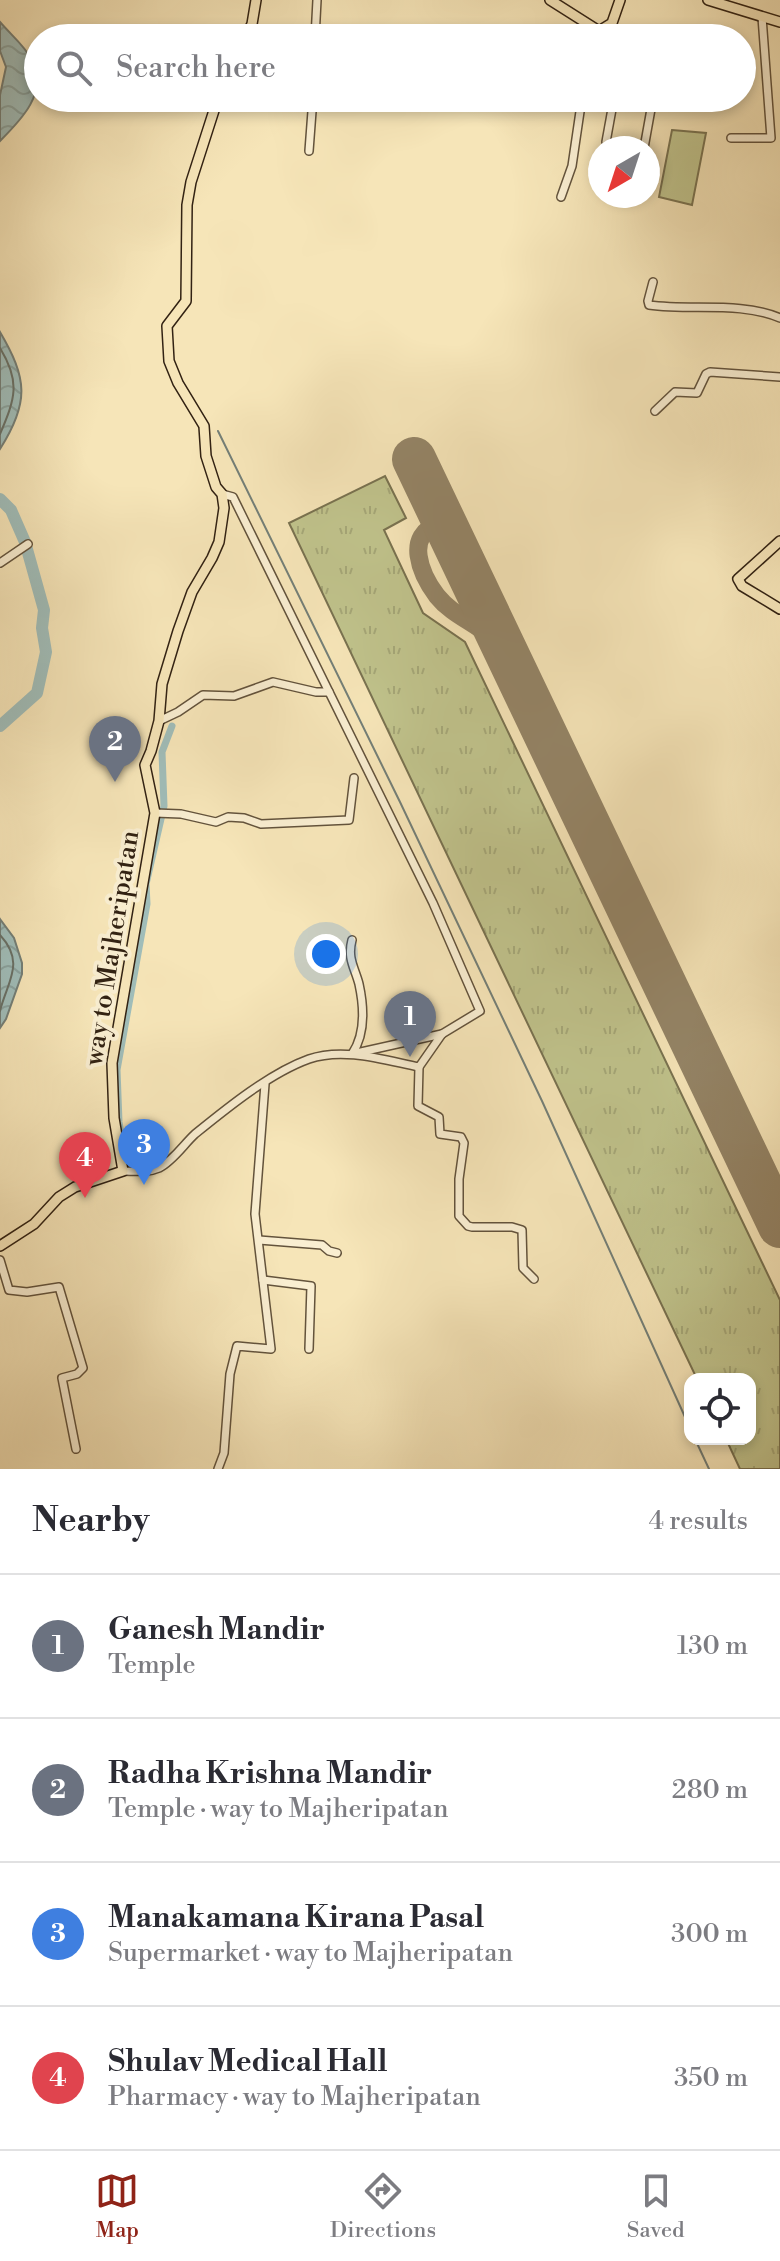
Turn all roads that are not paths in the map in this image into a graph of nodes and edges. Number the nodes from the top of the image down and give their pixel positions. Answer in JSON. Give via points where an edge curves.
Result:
{"nodes":[{"id":1,"x":256,"y":0,"type":"edge"},
{"id":2,"x":317,"y":0,"type":"edge"},
{"id":3,"x":550,"y":0,"type":"edge"},
{"id":4,"x":620,"y":0,"type":"edge"},
{"id":5,"x":708,"y":0,"type":"edge"},
{"id":6,"x":762,"y":17,"type":"junction"},
{"id":7,"x":780,"y":22,"type":"edge"},
{"id":8,"x":252,"y":24,"type":"edge"},
{"id":9,"x":316,"y":24,"type":"edge"},
{"id":10,"x":586,"y":24,"type":"edge"},
{"id":11,"x":611,"y":24,"type":"edge"},
{"id":12,"x":214,"y":112,"type":"edge"},
{"id":13,"x":312,"y":112,"type":"edge"},
{"id":14,"x":580,"y":112,"type":"edge"},
{"id":15,"x":611,"y":112,"type":"edge"},
{"id":16,"x":650,"y":112,"type":"edge"},
{"id":17,"x":607,"y":136,"type":"edge"},
{"id":18,"x":646,"y":136,"type":"edge"},
{"id":19,"x":731,"y":138,"type":"dead end"},
{"id":20,"x":309,"y":151,"type":"dead end"},
{"id":21,"x":561,"y":197,"type":"dead end"},
{"id":22,"x":653,"y":282,"type":"dead end"},
{"id":23,"x":780,"y":318,"type":"edge"},
{"id":24,"x":780,"y":377,"type":"edge"},
{"id":25,"x":655,"y":411,"type":"dead end"},
{"id":26,"x":222,"y":494,"type":"junction"},
{"id":27,"x":780,"y":541,"type":"edge"},
{"id":28,"x":26,"y":545,"type":"dead end"},
{"id":29,"x":0,"y":563,"type":"edge"},
{"id":30,"x":780,"y":609,"type":"edge"},
{"id":31,"x":329,"y":692,"type":"junction"},
{"id":32,"x":159,"y":721,"type":"junction"},
{"id":33,"x":354,"y":778,"type":"dead end"},
{"id":34,"x":155,"y":813,"type":"junction"},
{"id":35,"x":352,"y":940,"type":"dead end"},
{"id":36,"x":442,"y":1034,"type":"junction"},
{"id":37,"x":352,"y":1054,"type":"junction"},
{"id":38,"x":419,"y":1067,"type":"junction"},
{"id":39,"x":265,"y":1084,"type":"junction"},
{"id":40,"x":123,"y":1171,"type":"junction"},
{"id":41,"x":259,"y":1240,"type":"junction"},
{"id":42,"x":0,"y":1246,"type":"edge"},
{"id":43,"x":337,"y":1253,"type":"dead end"},
{"id":44,"x":0,"y":1260,"type":"edge"},
{"id":45,"x":534,"y":1279,"type":"dead end"},
{"id":46,"x":263,"y":1280,"type":"junction"},
{"id":47,"x":309,"y":1349,"type":"dead end"},
{"id":48,"x":76,"y":1449,"type":"dead end"},
{"id":49,"x":218,"y":1469,"type":"edge"}],
"edges":[{"from":1,"to":8,"type":"main road"},
{"from":2,"to":9,"type":"street"},
{"from":3,"to":10,"type":"main road"},
{"from":4,"to":11,"type":"main road"},
{"from":5,"to":6,"type":"main road"},
{"from":6,"to":7,"type":"main road"},
{"from":6,"to":19,"type":"street","via":[[771,138]]},
{"from":12,"to":26,"type":"main road","name":"way to Majheripatan","via":[[187,205],[186,301],[167,326],[172,372],[204,426],[206,456]]},
{"from":13,"to":20,"type":"street"},
{"from":14,"to":21,"type":"street"},
{"from":15,"to":17,"type":"street"},
{"from":16,"to":18,"type":"street"},
{"from":22,"to":23,"type":"street","via":[[649,305]]},
{"from":24,"to":25,"type":"street","via":[[710,372],[697,393],[675,392]]},
{"from":26,"to":31,"type":"street","via":[[233,497]]},
{"from":26,"to":32,"type":"main road","name":"way to Majheripatan","via":[[219,542],[178,631],[162,684]]},
{"from":27,"to":30,"type":"main road","via":[[738,579]]},
{"from":28,"to":29,"type":"street"},
{"from":31,"to":32,"type":"street","via":[[273,682],[234,696],[203,695]]},
{"from":31,"to":36,"type":"street","via":[[479,1008]]},
{"from":32,"to":34,"type":"main road","name":"way to Majheripatan","via":[[145,765]]},
{"from":33,"to":34,"type":"street","via":[[349,820],[261,824],[244,818],[216,822]]},
{"from":34,"to":40,"type":"main road","name":"way to Majheripatan","via":[[112,1063]]},
{"from":35,"to":37,"type":"street","via":[[349,960],[359,983],[362,1032]]},
{"from":36,"to":37,"type":"street"},
{"from":36,"to":38,"type":"street"},
{"from":37,"to":38,"type":"street"},
{"from":37,"to":39,"type":"street","via":[[311,1058]]},
{"from":38,"to":45,"type":"street","via":[[418,1106],[439,1117],[440,1134],[461,1137],[464,1143],[459,1216],[472,1227],[522,1230],[523,1268]]},
{"from":39,"to":40,"type":"street","via":[[195,1134],[160,1168]]},
{"from":39,"to":41,"type":"street","via":[[255,1214]]},
{"from":40,"to":42,"type":"main road","via":[[75,1187]]},
{"from":41,"to":43,"type":"street","via":[[322,1245]]},
{"from":41,"to":46,"type":"street"},
{"from":44,"to":48,"type":"street","via":[[9,1290],[59,1287],[83,1368],[62,1378]]},
{"from":46,"to":47,"type":"street","via":[[311,1286]]},
{"from":46,"to":49,"type":"street","via":[[271,1349],[237,1346]]}]}
